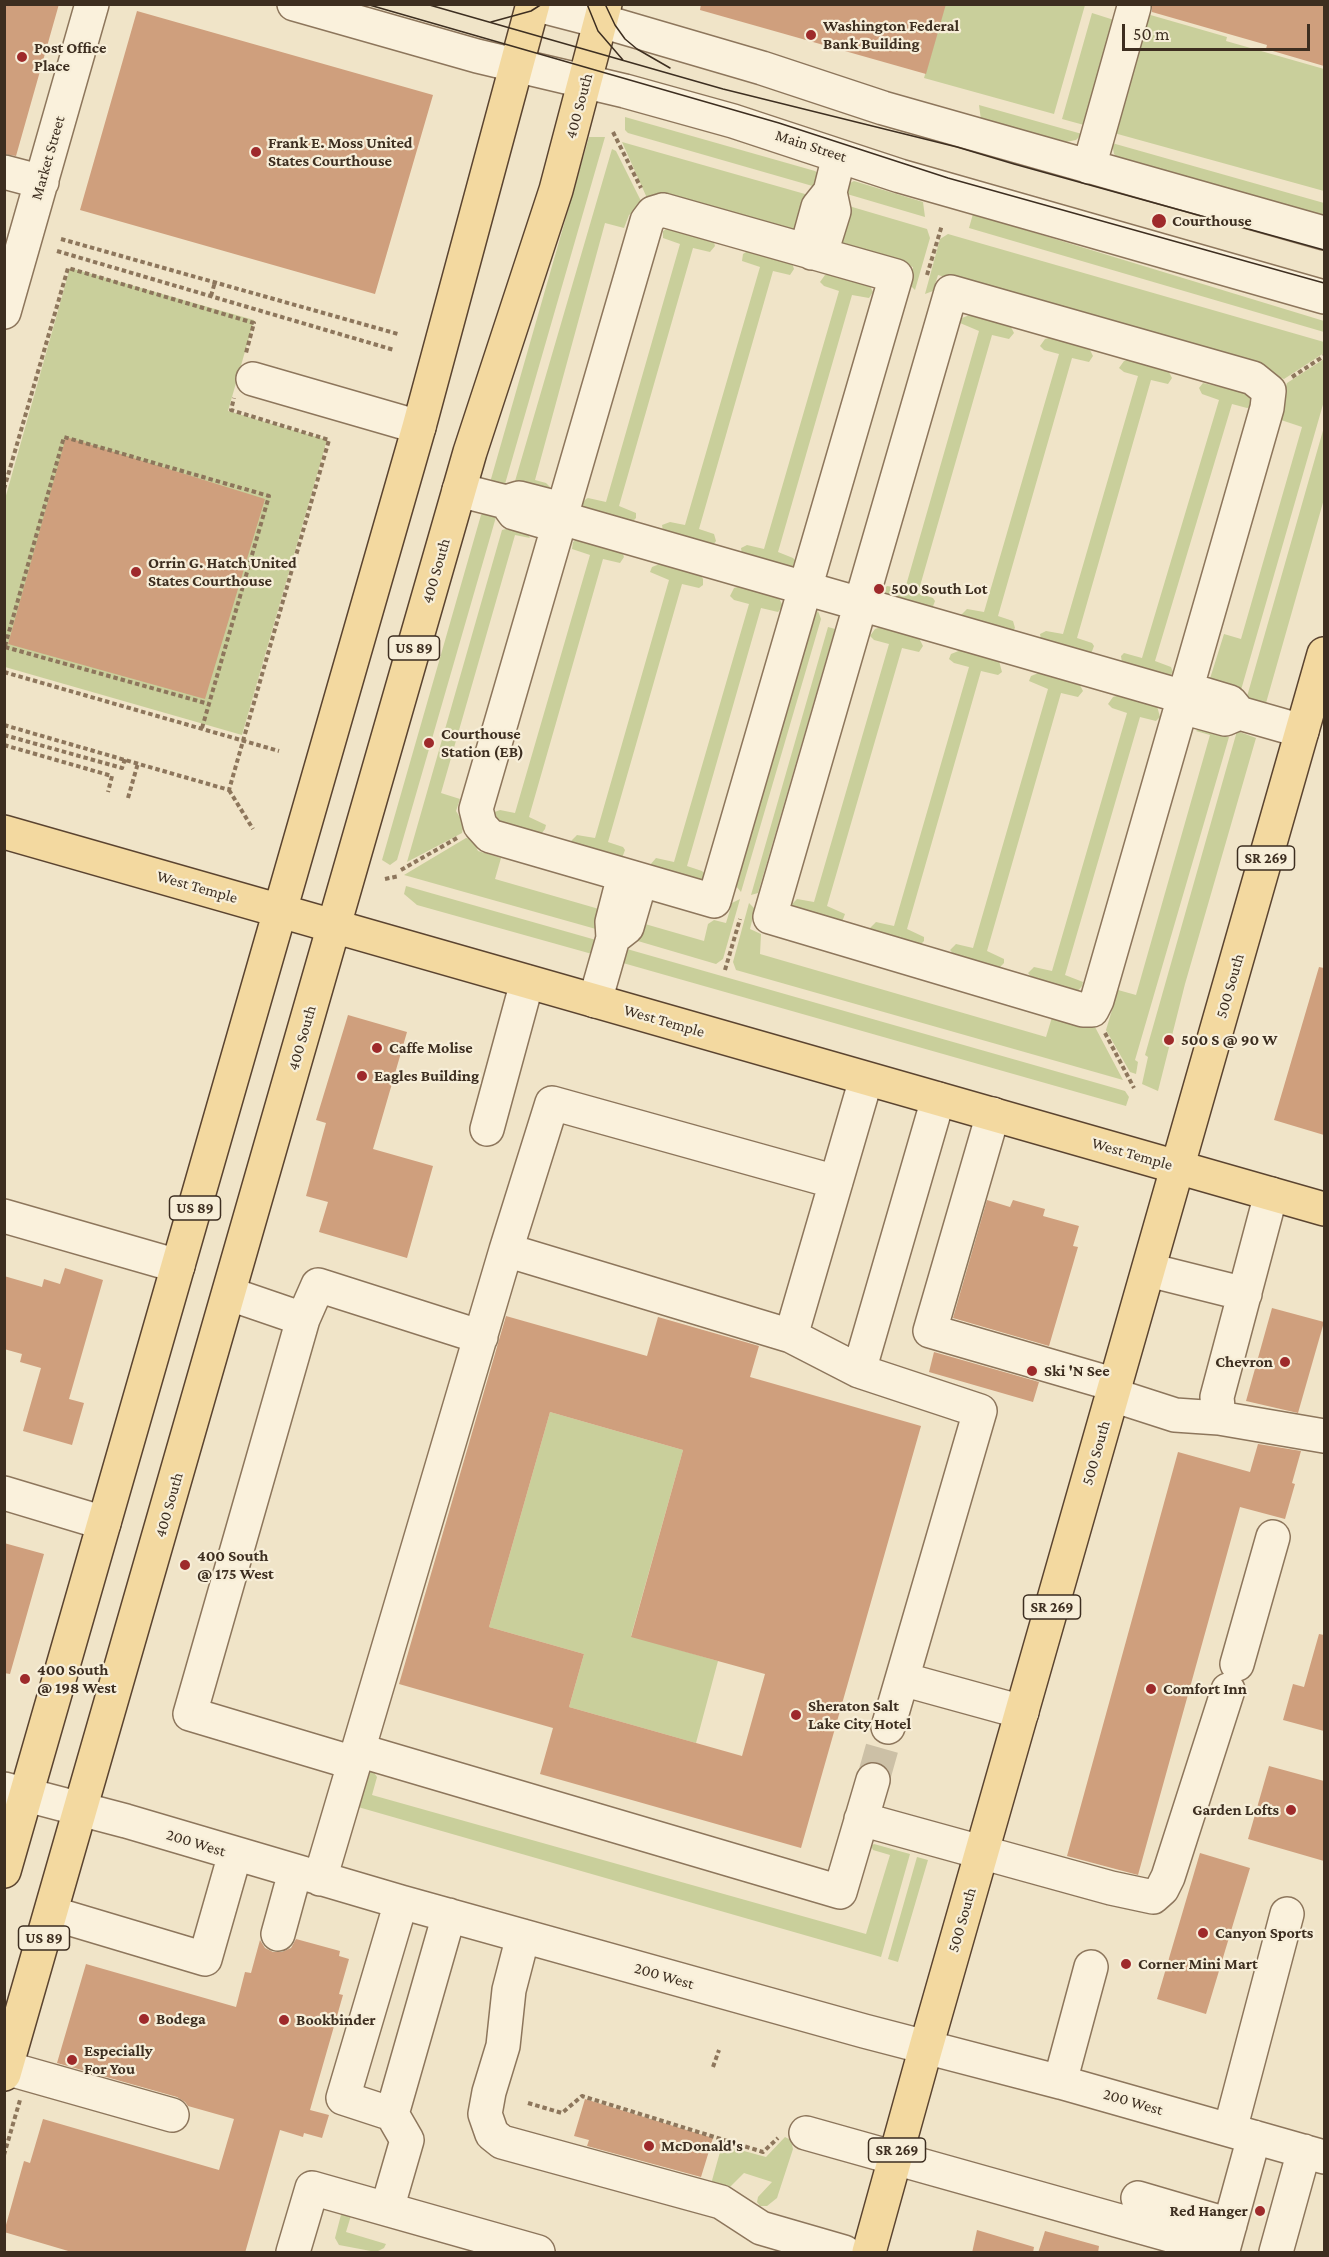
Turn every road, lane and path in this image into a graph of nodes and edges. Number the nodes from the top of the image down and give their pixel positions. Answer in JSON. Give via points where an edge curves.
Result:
{"nodes":[{"id":1,"x":92,"y":4,"type":"edge"},
{"id":2,"x":294,"y":4,"type":"edge"},
{"id":3,"x":533,"y":4,"type":"edge"},
{"id":4,"x":1134,"y":7,"type":"dead end"},
{"id":5,"x":603,"y":13,"type":"edge"},
{"id":6,"x":516,"y":65,"type":"junction"},
{"id":7,"x":586,"y":81,"type":"junction"},
{"id":8,"x":613,"y":132,"type":"dead end"},
{"id":9,"x":839,"y":156,"type":"junction"},
{"id":10,"x":1089,"y":167,"type":"junction"},
{"id":11,"x":4,"y":172,"type":"edge"},
{"id":12,"x":42,"y":182,"type":"junction"},
{"id":13,"x":653,"y":213,"type":"junction"},
{"id":14,"x":1324,"y":233,"type":"edge"},
{"id":15,"x":61,"y":238,"type":"dead end"},
{"id":16,"x":57,"y":251,"type":"dead end"},
{"id":17,"x":812,"y":253,"type":"junction"},
{"id":18,"x":215,"y":282,"type":"junction"},
{"id":19,"x":211,"y":296,"type":"junction"},
{"id":20,"x":1324,"y":297,"type":"edge"},
{"id":21,"x":4,"y":312,"type":"edge"},
{"id":22,"x":398,"y":334,"type":"dead end"},
{"id":23,"x":394,"y":350,"type":"dead end"},
{"id":24,"x":1324,"y":356,"type":"edge"},
{"id":25,"x":245,"y":374,"type":"junction"},
{"id":26,"x":1269,"y":391,"type":"junction"},
{"id":27,"x":419,"y":428,"type":"junction"},
{"id":28,"x":4,"y":489,"type":"edge"},
{"id":29,"x":459,"y":490,"type":"junction"},
{"id":30,"x":561,"y":518,"type":"junction"},
{"id":31,"x":805,"y":588,"type":"junction"},
{"id":32,"x":861,"y":604,"type":"junction"},
{"id":33,"x":5,"y":647,"type":"edge"},
{"id":34,"x":1324,"y":654,"type":"edge"},
{"id":35,"x":4,"y":672,"type":"edge"},
{"id":36,"x":1184,"y":697,"type":"junction"},
{"id":37,"x":209,"y":704,"type":"junction"},
{"id":38,"x":4,"y":724,"type":"edge"},
{"id":39,"x":202,"y":728,"type":"junction"},
{"id":40,"x":1302,"y":732,"type":"junction"},
{"id":41,"x":4,"y":735,"type":"edge"},
{"id":42,"x":243,"y":740,"type":"junction"},
{"id":43,"x":4,"y":746,"type":"edge"},
{"id":44,"x":279,"y":751,"type":"dead end"},
{"id":45,"x":125,"y":759,"type":"junction"},
{"id":46,"x":138,"y":763,"type":"junction"},
{"id":47,"x":229,"y":790,"type":"junction"},
{"id":48,"x":108,"y":792,"type":"dead end"},
{"id":49,"x":128,"y":798,"type":"dead end"},
{"id":50,"x":480,"y":825,"type":"junction"},
{"id":51,"x":253,"y":829,"type":"dead end"},
{"id":52,"x":4,"y":832,"type":"edge"},
{"id":53,"x":401,"y":870,"type":"dead end"},
{"id":54,"x":399,"y":876,"type":"dead end"},
{"id":55,"x":633,"y":878,"type":"junction"},
{"id":56,"x":385,"y":879,"type":"dead end"},
{"id":57,"x":280,"y":911,"type":"junction"},
{"id":58,"x":334,"y":926,"type":"junction"},
{"id":59,"x":527,"y":982,"type":"junction"},
{"id":60,"x":595,"y":1001,"type":"junction"},
{"id":61,"x":1092,"y":1011,"type":"junction"},
{"id":62,"x":866,"y":1079,"type":"junction"},
{"id":63,"x":1134,"y":1088,"type":"dead end"},
{"id":64,"x":938,"y":1099,"type":"junction"},
{"id":65,"x":993,"y":1114,"type":"junction"},
{"id":66,"x":487,"y":1130,"type":"dead end"},
{"id":67,"x":1178,"y":1167,"type":"junction"},
{"id":68,"x":836,"y":1182,"type":"junction"},
{"id":69,"x":1271,"y":1194,"type":"junction"},
{"id":70,"x":1324,"y":1209,"type":"edge"},
{"id":71,"x":10,"y":1225,"type":"edge"},
{"id":72,"x":506,"y":1250,"type":"junction"},
{"id":73,"x":178,"y":1266,"type":"junction"},
{"id":74,"x":1149,"y":1270,"type":"junction"},
{"id":75,"x":230,"y":1294,"type":"junction"},
{"id":76,"x":1245,"y":1294,"type":"junction"},
{"id":77,"x":303,"y":1319,"type":"junction"},
{"id":78,"x":791,"y":1336,"type":"junction"},
{"id":79,"x":481,"y":1337,"type":"junction"},
{"id":80,"x":859,"y":1371,"type":"junction"},
{"id":81,"x":1114,"y":1390,"type":"junction"},
{"id":82,"x":1219,"y":1418,"type":"junction"},
{"id":83,"x":1324,"y":1436,"type":"edge"},
{"id":84,"x":4,"y":1494,"type":"edge"},
{"id":85,"x":104,"y":1522,"type":"junction"},
{"id":86,"x":1273,"y":1537,"type":"dead end"},
{"id":87,"x":902,"y":1679,"type":"junction"},
{"id":88,"x":1022,"y":1712,"type":"junction"},
{"id":89,"x":888,"y":1727,"type":"tunnel mouth"},
{"id":90,"x":356,"y":1756,"type":"junction"},
{"id":91,"x":873,"y":1780,"type":"tunnel mouth"},
{"id":92,"x":15,"y":1791,"type":"edge"},
{"id":93,"x":82,"y":1809,"type":"junction"},
{"id":94,"x":861,"y":1819,"type":"junction"},
{"id":95,"x":982,"y":1851,"type":"junction"},
{"id":96,"x":235,"y":1854,"type":"junction"},
{"id":97,"x":4,"y":1871,"type":"edge"},
{"id":98,"x":308,"y":1876,"type":"junction"},
{"id":99,"x":401,"y":1902,"type":"junction"},
{"id":100,"x":51,"y":1913,"type":"junction"},
{"id":101,"x":1287,"y":1914,"type":"dead end"},
{"id":102,"x":448,"y":1915,"type":"junction"},
{"id":103,"x":278,"y":1934,"type":"dead end"},
{"id":104,"x":523,"y":1936,"type":"junction"},
{"id":105,"x":1091,"y":1968,"type":"dead end"},
{"id":106,"x":926,"y":2047,"type":"junction"},
{"id":107,"x":719,"y":2050,"type":"dead end"},
{"id":108,"x":713,"y":2067,"type":"dead end"},
{"id":109,"x":5,"y":2071,"type":"edge"},
{"id":110,"x":1060,"y":2082,"type":"junction"},
{"id":111,"x":528,"y":2103,"type":"dead end"},
{"id":112,"x":392,"y":2114,"type":"junction"},
{"id":113,"x":172,"y":2115,"type":"dead end"},
{"id":114,"x":1242,"y":2134,"type":"junction"},
{"id":115,"x":793,"y":2135,"type":"joint"},
{"id":116,"x":1314,"y":2154,"type":"edge"},
{"id":117,"x":896,"y":2157,"type":"junction"},
{"id":118,"x":1138,"y":2198,"type":"dead end"},
{"id":119,"x":387,"y":2209,"type":"junction"},
{"id":120,"x":1213,"y":2241,"type":"edge"},
{"id":121,"x":293,"y":2253,"type":"edge"},
{"id":122,"x":538,"y":2253,"type":"edge"},
{"id":123,"x":844,"y":2253,"type":"edge"},
{"id":124,"x":869,"y":2253,"type":"edge"},
{"id":125,"x":1276,"y":2253,"type":"edge"}],
"edges":[{"from":1,"to":12,"type":"street","name":"Market Street"},
{"from":2,"to":6,"type":"street","name":"Main Street"},
{"from":3,"to":5,"type":"street"},
{"from":3,"to":6,"type":"main road","number":"US 89"},
{"from":4,"to":10,"type":"street"},
{"from":5,"to":7,"type":"main road","name":"400 South","number":"US 89"},
{"from":5,"to":10,"type":"street","via":[[883,108]]},
{"from":6,"to":7,"type":"street","name":"Main Street"},
{"from":6,"to":27,"type":"main road","number":"US 89"},
{"from":7,"to":9,"type":"street","name":"Main Street","via":[[733,121]]},
{"from":7,"to":29,"type":"main road","name":"400 South","number":"US 89","via":[[556,190]]},
{"from":8,"to":13,"type":"path"},
{"from":9,"to":17,"type":"street","via":[[830,192],[818,207],[810,236]]},
{"from":9,"to":20,"type":"street","name":"Main Street"},
{"from":10,"to":14,"type":"street"},
{"from":11,"to":12,"type":"street"},
{"from":12,"to":21,"type":"street","name":"Market Street"},
{"from":13,"to":17,"type":"street","via":[[663,210]]},
{"from":13,"to":30,"type":"street","via":[[647,222]]},
{"from":15,"to":18,"type":"path"},
{"from":16,"to":19,"type":"path"},
{"from":17,"to":31,"type":"street","via":[[896,276]]},
{"from":18,"to":19,"type":"path"},
{"from":18,"to":22,"type":"path"},
{"from":19,"to":23,"type":"path"},
{"from":24,"to":26,"type":"path"},
{"from":25,"to":27,"type":"street"},
{"from":25,"to":28,"type":"path","via":[[254,322],[68,268]]},
{"from":25,"to":42,"type":"path","via":[[231,410],[329,440]]},
{"from":26,"to":32,"type":"street","via":[[1253,378],[951,292]]},
{"from":26,"to":36,"type":"street"},
{"from":27,"to":57,"type":"main road","number":"US 89"},
{"from":29,"to":30,"type":"street","via":[[506,502],[514,513],[545,522]]},
{"from":29,"to":58,"type":"main road","name":"400 South","number":"US 89"},
{"from":30,"to":31,"type":"street"},
{"from":30,"to":50,"type":"street","via":[[476,809]]},
{"from":31,"to":32,"type":"street"},
{"from":31,"to":55,"type":"street","via":[[714,901]]},
{"from":32,"to":36,"type":"street"},
{"from":32,"to":61,"type":"street","via":[[770,917]]},
{"from":33,"to":37,"type":"path"},
{"from":33,"to":37,"type":"path","via":[[64,436],[268,496]]},
{"from":34,"to":40,"type":"main road","name":"500 South","number":"SR 269"},
{"from":35,"to":39,"type":"path"},
{"from":36,"to":40,"type":"street","via":[[1200,693],[1230,702],[1239,713]]},
{"from":36,"to":61,"type":"street"},
{"from":37,"to":39,"type":"path"},
{"from":38,"to":45,"type":"path"},
{"from":39,"to":42,"type":"path"},
{"from":40,"to":67,"type":"main road","name":"500 South","number":"SR 269"},
{"from":41,"to":45,"type":"path","via":[[122,768]]},
{"from":42,"to":44,"type":"path"},
{"from":42,"to":47,"type":"path"},
{"from":43,"to":48,"type":"path","via":[[112,776]]},
{"from":45,"to":46,"type":"path"},
{"from":46,"to":47,"type":"path"},
{"from":46,"to":49,"type":"path"},
{"from":47,"to":51,"type":"path"},
{"from":50,"to":53,"type":"path"},
{"from":50,"to":55,"type":"street","via":[[490,836]]},
{"from":52,"to":57,"type":"main road","name":"West Temple"},
{"from":54,"to":56,"type":"path"},
{"from":55,"to":60,"type":"street","via":[[636,896],[627,927],[613,939]]},
{"from":57,"to":58,"type":"main road","name":"West Temple"},
{"from":57,"to":73,"type":"main road","number":"US 89"},
{"from":58,"to":59,"type":"main road","name":"West Temple"},
{"from":58,"to":75,"type":"main road","name":"400 South","number":"US 89"},
{"from":59,"to":60,"type":"main road","name":"West Temple"},
{"from":59,"to":66,"type":"street"},
{"from":60,"to":62,"type":"main road","name":"West Temple"},
{"from":61,"to":63,"type":"path"},
{"from":62,"to":64,"type":"main road","name":"West Temple"},
{"from":62,"to":68,"type":"street"},
{"from":64,"to":65,"type":"main road","name":"West Temple"},
{"from":64,"to":80,"type":"street"},
{"from":65,"to":67,"type":"main road","name":"West Temple"},
{"from":65,"to":81,"type":"street","via":[[930,1331]]},
{"from":67,"to":69,"type":"main road","name":"West Temple"},
{"from":67,"to":74,"type":"main road","name":"500 South","number":"SR 269"},
{"from":68,"to":72,"type":"street","via":[[552,1103]]},
{"from":68,"to":78,"type":"street"},
{"from":69,"to":70,"type":"main road","name":"West Temple"},
{"from":69,"to":76,"type":"street"},
{"from":71,"to":73,"type":"street"},
{"from":72,"to":78,"type":"street"},
{"from":72,"to":79,"type":"street"},
{"from":73,"to":85,"type":"main road","number":"US 89"},
{"from":74,"to":76,"type":"street"},
{"from":74,"to":81,"type":"main road","name":"500 South","number":"SR 269"},
{"from":75,"to":77,"type":"street"},
{"from":75,"to":93,"type":"main road","name":"400 South","number":"US 89"},
{"from":76,"to":82,"type":"street","via":[[1217,1397]]},
{"from":77,"to":79,"type":"street","via":[[318,1285]]},
{"from":77,"to":90,"type":"street","via":[[190,1714]]},
{"from":78,"to":80,"type":"street"},
{"from":79,"to":90,"type":"street"},
{"from":80,"to":87,"type":"street","via":[[980,1411]]},
{"from":81,"to":82,"type":"street","via":[[1175,1415]]},
{"from":81,"to":88,"type":"main road","name":"500 South","number":"SR 269"},
{"from":82,"to":83,"type":"street"},
{"from":84,"to":85,"type":"street"},
{"from":85,"to":92,"type":"main road","number":"US 89"},
{"from":86,"to":95,"type":"street","via":[[1168,1877],[1158,1894],[1140,1895]]},
{"from":87,"to":88,"type":"street"},
{"from":87,"to":89,"type":"street"},
{"from":88,"to":95,"type":"main road","name":"500 South","number":"SR 269"},
{"from":90,"to":94,"type":"street","via":[[840,1892]]},
{"from":90,"to":98,"type":"street"},
{"from":91,"to":94,"type":"street"},
{"from":92,"to":93,"type":"street","name":"200 West"},
{"from":92,"to":97,"type":"main road","number":"US 89"},
{"from":93,"to":96,"type":"street","name":"200 West"},
{"from":93,"to":100,"type":"main road","name":"400 South","number":"US 89"},
{"from":94,"to":95,"type":"street"},
{"from":95,"to":106,"type":"main road","name":"500 South","number":"SR 269"},
{"from":96,"to":98,"type":"street","name":"200 West"},
{"from":96,"to":100,"type":"street","via":[[205,1959]]},
{"from":98,"to":99,"type":"street","name":"200 West"},
{"from":98,"to":103,"type":"street"},
{"from":99,"to":102,"type":"street","name":"200 West"},
{"from":99,"to":112,"type":"street","via":[[343,2098]]},
{"from":100,"to":109,"type":"main road","name":"400 South","number":"US 89"},
{"from":101,"to":114,"type":"street"},
{"from":102,"to":104,"type":"street","name":"200 West"},
{"from":102,"to":112,"type":"street"},
{"from":104,"to":106,"type":"street","name":"200 West"},
{"from":104,"to":123,"type":"street","via":[[508,1990],[503,2046],[485,2114],[492,2134],[502,2142],[721,2202],[761,2228]]},
{"from":105,"to":110,"type":"street"},
{"from":106,"to":110,"type":"street","name":"200 West"},
{"from":106,"to":117,"type":"main road","name":"500 South","number":"SR 269"},
{"from":107,"to":108,"type":"path"},
{"from":109,"to":113,"type":"street"},
{"from":110,"to":114,"type":"street","name":"200 West"},
{"from":111,"to":115,"type":"path","via":[[562,2113],[582,2096],[763,2152]]},
{"from":112,"to":119,"type":"street","via":[[407,2140]]},
{"from":114,"to":116,"type":"street","name":"200 West"},
{"from":114,"to":120,"type":"street"},
{"from":115,"to":117,"type":"street"},
{"from":116,"to":125,"type":"street"},
{"from":117,"to":120,"type":"street"},
{"from":117,"to":124,"type":"main road","name":"500 South","number":"SR 269"},
{"from":118,"to":120,"type":"street"},
{"from":119,"to":121,"type":"street","via":[[312,2188]]},
{"from":119,"to":122,"type":"street"}]}
